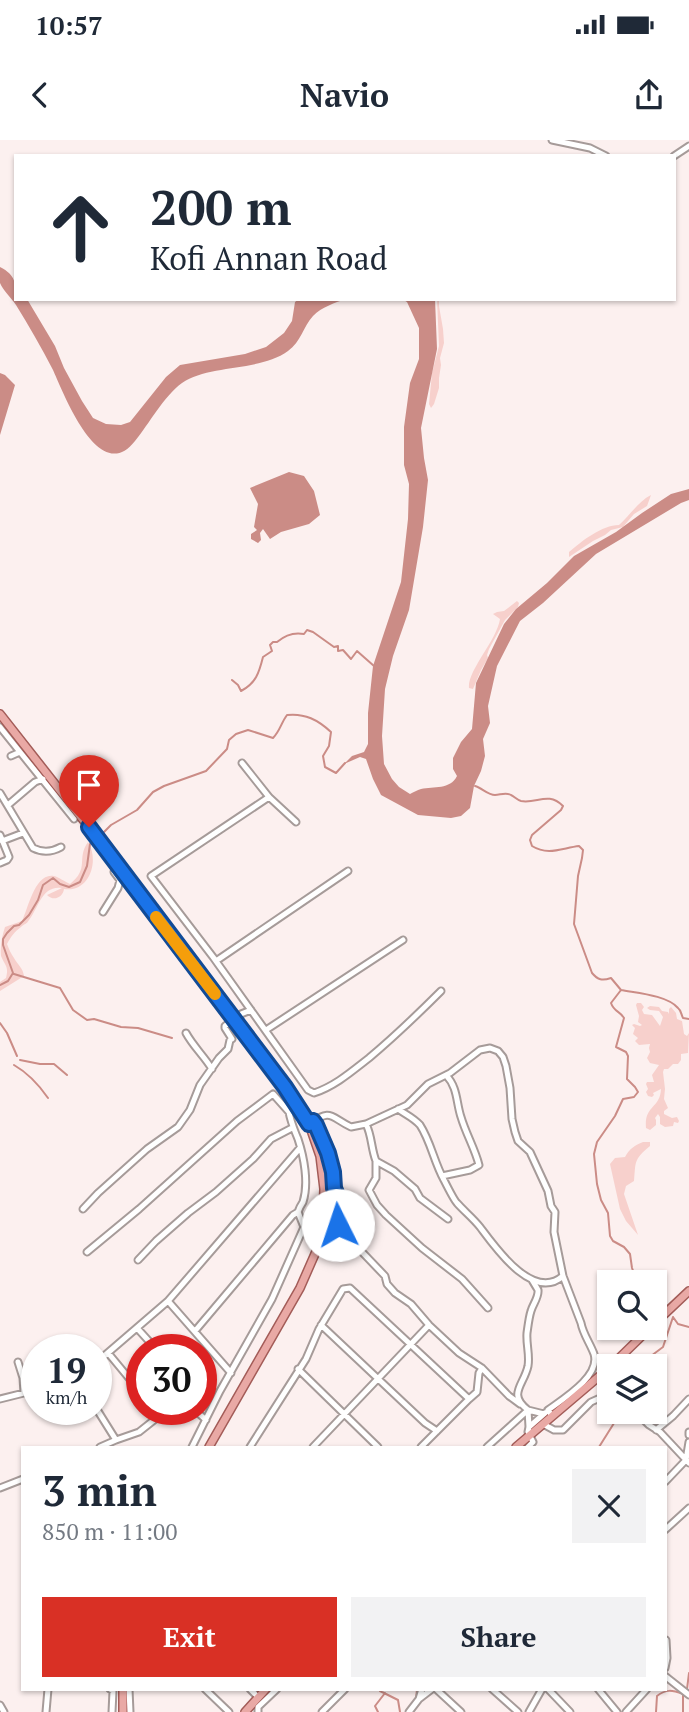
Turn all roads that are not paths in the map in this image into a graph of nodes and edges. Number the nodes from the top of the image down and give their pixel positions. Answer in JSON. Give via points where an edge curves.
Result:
{"nodes":[{"id":1,"x":552,"y":141,"type":"edge"},
{"id":2,"x":602,"y":154,"type":"edge"},
{"id":3,"x":0,"y":714,"type":"edge"},
{"id":4,"x":0,"y":727,"type":"edge"},
{"id":5,"x":20,"y":752,"type":"junction"},
{"id":6,"x":11,"y":756,"type":"dead end"},
{"id":7,"x":242,"y":764,"type":"dead end"},
{"id":8,"x":43,"y":779,"type":"junction"},
{"id":9,"x":0,"y":793,"type":"edge"},
{"id":10,"x":269,"y":797,"type":"junction"},
{"id":11,"x":65,"y":800,"type":"junction"},
{"id":12,"x":8,"y":805,"type":"junction"},
{"id":13,"x":74,"y":819,"type":"dead end"},
{"id":14,"x":296,"y":822,"type":"dead end"},
{"id":15,"x":23,"y":833,"type":"junction"},
{"id":16,"x":1,"y":838,"type":"edge"},
{"id":17,"x":61,"y":848,"type":"dead end"},
{"id":18,"x":0,"y":863,"type":"edge"},
{"id":19,"x":117,"y":863,"type":"junction"},
{"id":20,"x":348,"y":871,"type":"dead end"},
{"id":21,"x":103,"y":912,"type":"dead end"},
{"id":22,"x":403,"y":940,"type":"dead end"},
{"id":23,"x":216,"y":961,"type":"junction"},
{"id":24,"x":441,"y":991,"type":"dead end"},
{"id":25,"x":251,"y":1010,"type":"junction"},
{"id":26,"x":234,"y":1019,"type":"junction"},
{"id":27,"x":266,"y":1030,"type":"junction"},
{"id":28,"x":186,"y":1033,"type":"dead end"},
{"id":29,"x":219,"y":1058,"type":"junction"},
{"id":30,"x":206,"y":1059,"type":"junction"},
{"id":31,"x":212,"y":1069,"type":"junction"},
{"id":32,"x":446,"y":1075,"type":"junction"},
{"id":33,"x":298,"y":1105,"type":"junction"},
{"id":34,"x":398,"y":1109,"type":"junction"},
{"id":35,"x":289,"y":1112,"type":"junction"},
{"id":36,"x":311,"y":1123,"type":"junction"},
{"id":37,"x":366,"y":1124,"type":"junction"},
{"id":38,"x":292,"y":1128,"type":"junction"},
{"id":39,"x":300,"y":1148,"type":"junction"},
{"id":40,"x":376,"y":1161,"type":"junction"},
{"id":41,"x":442,"y":1176,"type":"junction"},
{"id":42,"x":82,"y":1209,"type":"dead end"},
{"id":43,"x":298,"y":1212,"type":"junction"},
{"id":44,"x":448,"y":1219,"type":"dead end"},
{"id":45,"x":87,"y":1252,"type":"dead end"},
{"id":46,"x":138,"y":1260,"type":"dead end"},
{"id":47,"x":563,"y":1276,"type":"junction"},
{"id":48,"x":532,"y":1280,"type":"junction"},
{"id":49,"x":689,"y":1291,"type":"edge"},
{"id":50,"x":168,"y":1301,"type":"junction"},
{"id":51,"x":488,"y":1308,"type":"dead end"},
{"id":52,"x":667,"y":1312,"type":"edge"},
{"id":53,"x":321,"y":1325,"type":"junction"},
{"id":54,"x":429,"y":1325,"type":"junction"},
{"id":55,"x":137,"y":1328,"type":"junction"},
{"id":56,"x":195,"y":1331,"type":"junction"},
{"id":57,"x":142,"y":1334,"type":"edge"},
{"id":58,"x":638,"y":1340,"type":"edge"},
{"id":59,"x":411,"y":1343,"type":"junction"},
{"id":60,"x":112,"y":1350,"type":"edge"},
{"id":61,"x":623,"y":1354,"type":"edge"},
{"id":62,"x":112,"y":1359,"type":"edge"},
{"id":63,"x":18,"y":1362,"type":"dead end"},
{"id":64,"x":482,"y":1368,"type":"junction"},
{"id":65,"x":298,"y":1369,"type":"junction"},
{"id":66,"x":231,"y":1373,"type":"junction"},
{"id":67,"x":126,"y":1375,"type":"edge"},
{"id":68,"x":597,"y":1377,"type":"edge"},
{"id":69,"x":378,"y":1378,"type":"junction"},
{"id":70,"x":217,"y":1397,"type":"edge"},
{"id":71,"x":0,"y":1399,"type":"edge"},
{"id":72,"x":469,"y":1399,"type":"junction"},
{"id":73,"x":597,"y":1399,"type":"edge"},
{"id":74,"x":689,"y":1399,"type":"edge"},
{"id":75,"x":520,"y":1404,"type":"junction"},
{"id":76,"x":528,"y":1410,"type":"junction"},
{"id":77,"x":345,"y":1414,"type":"junction"},
{"id":78,"x":548,"y":1414,"type":"junction"},
{"id":79,"x":543,"y":1424,"type":"junction"},
{"id":80,"x":650,"y":1424,"type":"edge"},
{"id":81,"x":107,"y":1425,"type":"edge"},
{"id":82,"x":148,"y":1425,"type":"edge"},
{"id":83,"x":203,"y":1425,"type":"edge"},
{"id":84,"x":656,"y":1430,"type":"junction"},
{"id":85,"x":438,"y":1431,"type":"junction"},
{"id":86,"x":529,"y":1431,"type":"junction"},
{"id":87,"x":116,"y":1440,"type":"junction"},
{"id":88,"x":689,"y":1442,"type":"edge"},
{"id":89,"x":102,"y":1446,"type":"edge"},
{"id":90,"x":193,"y":1446,"type":"edge"},
{"id":91,"x":210,"y":1446,"type":"edge"},
{"id":92,"x":251,"y":1446,"type":"edge"},
{"id":93,"x":314,"y":1446,"type":"edge"},
{"id":94,"x":377,"y":1446,"type":"edge"},
{"id":95,"x":422,"y":1446,"type":"edge"},
{"id":96,"x":488,"y":1446,"type":"edge"},
{"id":97,"x":517,"y":1446,"type":"edge"},
{"id":98,"x":529,"y":1446,"type":"edge"},
{"id":99,"x":688,"y":1462,"type":"edge"},
{"id":100,"x":21,"y":1480,"type":"edge"},
{"id":101,"x":667,"y":1480,"type":"edge"},
{"id":102,"x":0,"y":1488,"type":"edge"},
{"id":103,"x":689,"y":1508,"type":"edge"},
{"id":104,"x":667,"y":1528,"type":"edge"},
{"id":105,"x":667,"y":1678,"type":"edge"},
{"id":106,"x":48,"y":1691,"type":"edge"},
{"id":107,"x":113,"y":1691,"type":"edge"},
{"id":108,"x":123,"y":1691,"type":"edge"},
{"id":109,"x":129,"y":1691,"type":"edge"},
{"id":110,"x":207,"y":1691,"type":"edge"},
{"id":111,"x":252,"y":1691,"type":"edge"},
{"id":112,"x":264,"y":1691,"type":"edge"},
{"id":113,"x":274,"y":1691,"type":"edge"},
{"id":114,"x":343,"y":1691,"type":"edge"},
{"id":115,"x":421,"y":1691,"type":"edge"},
{"id":116,"x":431,"y":1691,"type":"edge"},
{"id":117,"x":436,"y":1691,"type":"edge"},
{"id":118,"x":494,"y":1691,"type":"edge"},
{"id":119,"x":541,"y":1691,"type":"edge"},
{"id":120,"x":550,"y":1691,"type":"edge"},
{"id":121,"x":600,"y":1691,"type":"edge"},
{"id":122,"x":645,"y":1691,"type":"edge"},
{"id":123,"x":689,"y":1695,"type":"edge"},
{"id":124,"x":258,"y":1697,"type":"junction"},
{"id":125,"x":419,"y":1699,"type":"junction"},
{"id":126,"x":0,"y":1704,"type":"edge"},
{"id":127,"x":4,"y":1712,"type":"edge"},
{"id":128,"x":46,"y":1712,"type":"edge"},
{"id":129,"x":112,"y":1712,"type":"edge"},
{"id":130,"x":123,"y":1712,"type":"edge"},
{"id":131,"x":130,"y":1712,"type":"edge"},
{"id":132,"x":229,"y":1712,"type":"edge"},
{"id":133,"x":246,"y":1712,"type":"edge"},
{"id":134,"x":258,"y":1712,"type":"edge"},
{"id":135,"x":322,"y":1712,"type":"edge"},
{"id":136,"x":410,"y":1712,"type":"edge"},
{"id":137,"x":461,"y":1712,"type":"edge"},
{"id":138,"x":518,"y":1712,"type":"edge"},
{"id":139,"x":528,"y":1712,"type":"edge"},
{"id":140,"x":570,"y":1712,"type":"edge"},
{"id":141,"x":617,"y":1712,"type":"edge"},
{"id":142,"x":626,"y":1712,"type":"edge"}],
"edges":[{"from":1,"to":2,"type":"street"},
{"from":3,"to":11,"type":"main road"},
{"from":4,"to":5,"type":"street"},
{"from":5,"to":6,"type":"street"},
{"from":5,"to":8,"type":"street"},
{"from":7,"to":10,"type":"street"},
{"from":8,"to":11,"type":"street"},
{"from":8,"to":12,"type":"street"},
{"from":9,"to":12,"type":"street"},
{"from":10,"to":14,"type":"street"},
{"from":10,"to":23,"type":"street","via":[[151,876]]},
{"from":11,"to":13,"type":"street"},
{"from":11,"to":19,"type":"main road"},
{"from":12,"to":15,"type":"street"},
{"from":15,"to":16,"type":"street"},
{"from":15,"to":17,"type":"street","via":[[40,851]]},
{"from":16,"to":18,"type":"street","via":[[9,857]]},
{"from":19,"to":21,"type":"street","via":[[118,888]]},
{"from":19,"to":26,"type":"main road"},
{"from":20,"to":23,"type":"street"},
{"from":22,"to":27,"type":"street"},
{"from":23,"to":25,"type":"street"},
{"from":24,"to":27,"type":"street","via":[[344,1077],[314,1093]]},
{"from":25,"to":26,"type":"street"},
{"from":25,"to":27,"type":"street"},
{"from":26,"to":29,"type":"street","via":[[225,1026],[232,1039]]},
{"from":26,"to":33,"type":"main road"},
{"from":28,"to":30,"type":"street"},
{"from":29,"to":30,"type":"street"},
{"from":29,"to":31,"type":"street"},
{"from":30,"to":31,"type":"street"},
{"from":31,"to":42,"type":"street","via":[[178,1127]]},
{"from":32,"to":34,"type":"street"},
{"from":32,"to":41,"type":"street","via":[[479,1166]]},
{"from":32,"to":47,"type":"street","via":[[483,1049],[494,1048],[503,1057],[515,1132],[534,1160],[555,1212]]},
{"from":33,"to":35,"type":"street"},
{"from":33,"to":36,"type":"main road"},
{"from":34,"to":37,"type":"street"},
{"from":34,"to":41,"type":"street","via":[[419,1124]]},
{"from":35,"to":38,"type":"street"},
{"from":35,"to":45,"type":"street","via":[[273,1094]]},
{"from":36,"to":37,"type":"street","via":[[327,1115],[351,1126]]},
{"from":36,"to":54,"type":"street","via":[[319,1130],[330,1159],[338,1225],[385,1276],[391,1290]]},
{"from":36,"to":91,"type":"main road","via":[[324,1189],[318,1247],[300,1288]]},
{"from":37,"to":40,"type":"street"},
{"from":38,"to":39,"type":"street"},
{"from":38,"to":46,"type":"street","via":[[271,1139]]},
{"from":39,"to":43,"type":"street","via":[[305,1188]]},
{"from":39,"to":50,"type":"street"},
{"from":40,"to":44,"type":"street"},
{"from":40,"to":51,"type":"street","via":[[376,1178],[369,1189],[377,1205],[462,1279]]},
{"from":41,"to":48,"type":"street","via":[[458,1205],[490,1242]]},
{"from":43,"to":56,"type":"street"},
{"from":43,"to":66,"type":"street","via":[[304,1227],[272,1299]]},
{"from":47,"to":48,"type":"street","via":[[543,1283]]},
{"from":47,"to":78,"type":"street","via":[[595,1365]]},
{"from":48,"to":75,"type":"street","via":[[538,1294],[530,1311],[528,1367],[517,1393]]},
{"from":49,"to":52,"type":"main road"},
{"from":50,"to":55,"type":"street"},
{"from":50,"to":56,"type":"street"},
{"from":53,"to":59,"type":"street","via":[[343,1289],[350,1288]]},
{"from":53,"to":65,"type":"street"},
{"from":53,"to":69,"type":"street"},
{"from":54,"to":59,"type":"street"},
{"from":54,"to":64,"type":"street"},
{"from":55,"to":57,"type":"street"},
{"from":55,"to":60,"type":"street"},
{"from":56,"to":66,"type":"street"},
{"from":58,"to":61,"type":"main road"},
{"from":59,"to":69,"type":"street"},
{"from":59,"to":72,"type":"street"},
{"from":62,"to":67,"type":"street"},
{"from":63,"to":71,"type":"street","via":[[24,1393]]},
{"from":64,"to":72,"type":"street","via":[[477,1392]]},
{"from":64,"to":75,"type":"street"},
{"from":65,"to":77,"type":"street"},
{"from":65,"to":92,"type":"street"},
{"from":66,"to":70,"type":"street"},
{"from":68,"to":78,"type":"main road"},
{"from":69,"to":77,"type":"street"},
{"from":69,"to":85,"type":"street"},
{"from":72,"to":85,"type":"street"},
{"from":73,"to":79,"type":"street","via":[[563,1430]]},
{"from":74,"to":84,"type":"street"},
{"from":75,"to":76,"type":"street"},
{"from":76,"to":78,"type":"street"},
{"from":76,"to":86,"type":"street"},
{"from":76,"to":96,"type":"street"},
{"from":77,"to":93,"type":"street"},
{"from":77,"to":94,"type":"street"},
{"from":78,"to":79,"type":"main road"},
{"from":78,"to":86,"type":"street"},
{"from":79,"to":86,"type":"main road"},
{"from":80,"to":84,"type":"street"},
{"from":81,"to":87,"type":"street"},
{"from":82,"to":87,"type":"street"},
{"from":83,"to":90,"type":"street"},
{"from":84,"to":99,"type":"street"},
{"from":85,"to":95,"type":"street"},
{"from":86,"to":97,"type":"main road"},
{"from":86,"to":98,"type":"street","via":[[533,1442]]},
{"from":87,"to":89,"type":"street"},
{"from":88,"to":99,"type":"street"},
{"from":99,"to":101,"type":"street"},
{"from":100,"to":102,"type":"street"},
{"from":103,"to":104,"type":"street"},
{"from":105,"to":123,"type":"street"},
{"from":106,"to":128,"type":"street"},
{"from":107,"to":129,"type":"street"},
{"from":108,"to":130,"type":"main road"},
{"from":109,"to":131,"type":"street"},
{"from":110,"to":132,"type":"street"},
{"from":111,"to":124,"type":"street"},
{"from":112,"to":124,"type":"main road"},
{"from":113,"to":134,"type":"street"},
{"from":114,"to":135,"type":"street"},
{"from":115,"to":125,"type":"street"},
{"from":116,"to":125,"type":"street"},
{"from":117,"to":137,"type":"street"},
{"from":118,"to":138,"type":"street"},
{"from":119,"to":139,"type":"street"},
{"from":120,"to":140,"type":"street"},
{"from":121,"to":141,"type":"street"},
{"from":122,"to":142,"type":"street"},
{"from":124,"to":133,"type":"main road"},
{"from":125,"to":136,"type":"street"},
{"from":126,"to":127,"type":"street"}]}
